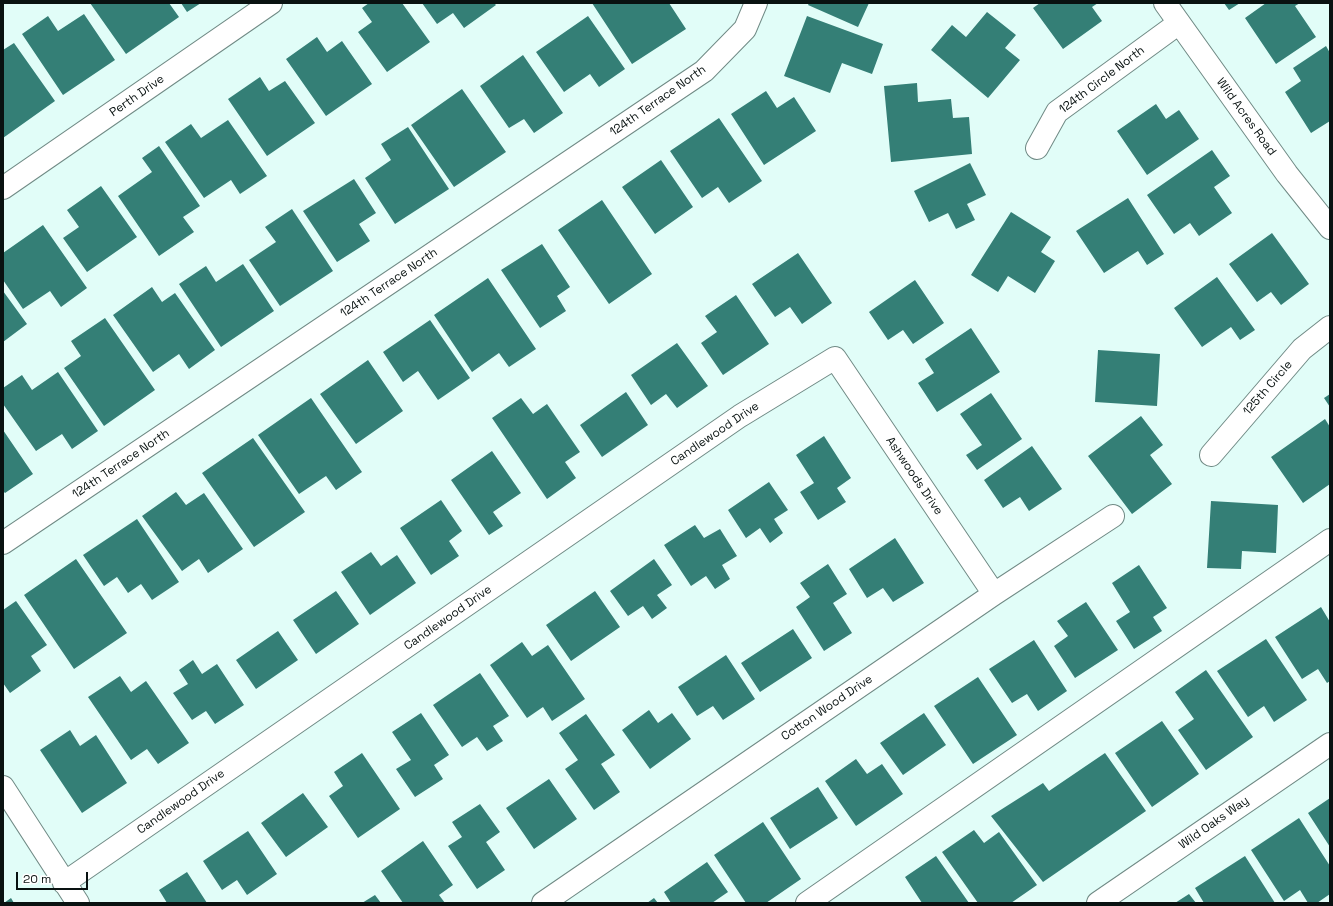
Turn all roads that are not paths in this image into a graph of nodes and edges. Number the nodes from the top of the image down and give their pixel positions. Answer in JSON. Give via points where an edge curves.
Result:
{"nodes":[{"id":1,"x":271,"y":3,"type":"edge"},
{"id":2,"x":756,"y":3,"type":"edge"},
{"id":3,"x":1165,"y":3,"type":"edge"},
{"id":4,"x":1179,"y":23,"type":"junction"},
{"id":5,"x":1037,"y":148,"type":"dead end"},
{"id":6,"x":3,"y":188,"type":"edge"},
{"id":7,"x":1330,"y":228,"type":"edge"},
{"id":8,"x":1330,"y":327,"type":"edge"},
{"id":9,"x":835,"y":358,"type":"joint"},
{"id":10,"x":1211,"y":455,"type":"dead end"},
{"id":11,"x":1112,"y":516,"type":"dead end"},
{"id":12,"x":1330,"y":540,"type":"edge"},
{"id":13,"x":3,"y":543,"type":"edge"},
{"id":14,"x":994,"y":594,"type":"junction"},
{"id":15,"x":1330,"y":744,"type":"edge"},
{"id":16,"x":3,"y":787,"type":"edge"},
{"id":17,"x":64,"y":883,"type":"junction"},
{"id":18,"x":78,"y":903,"type":"edge"},
{"id":19,"x":542,"y":903,"type":"edge"},
{"id":20,"x":807,"y":903,"type":"edge"},
{"id":21,"x":1098,"y":903,"type":"edge"}],
"edges":[{"from":1,"to":6,"type":"street","name":"Perth Drive"},
{"from":2,"to":13,"type":"street","name":"124th Terrace North","via":[[745,29],[704,71]]},
{"from":3,"to":4,"type":"street","name":"Wild Acres Road"},
{"from":4,"to":5,"type":"street","name":"124th Circle North","via":[[1057,112]]},
{"from":4,"to":7,"type":"street","name":"Wild Acres Road","via":[[1287,174]]},
{"from":8,"to":10,"type":"street","name":"125th Circle","via":[[1302,348]]},
{"from":9,"to":14,"type":"street","name":"Ashwoods Drive"},
{"from":9,"to":17,"type":"street","name":"Candlewood Drive","via":[[740,416]]},
{"from":11,"to":14,"type":"street","name":"Cotton Wood Drive"},
{"from":12,"to":20,"type":"street"},
{"from":14,"to":19,"type":"street","name":"Cotton Wood Drive"},
{"from":15,"to":21,"type":"street","name":"Wild Oaks Way"},
{"from":16,"to":17,"type":"street"},
{"from":17,"to":18,"type":"street"}]}
